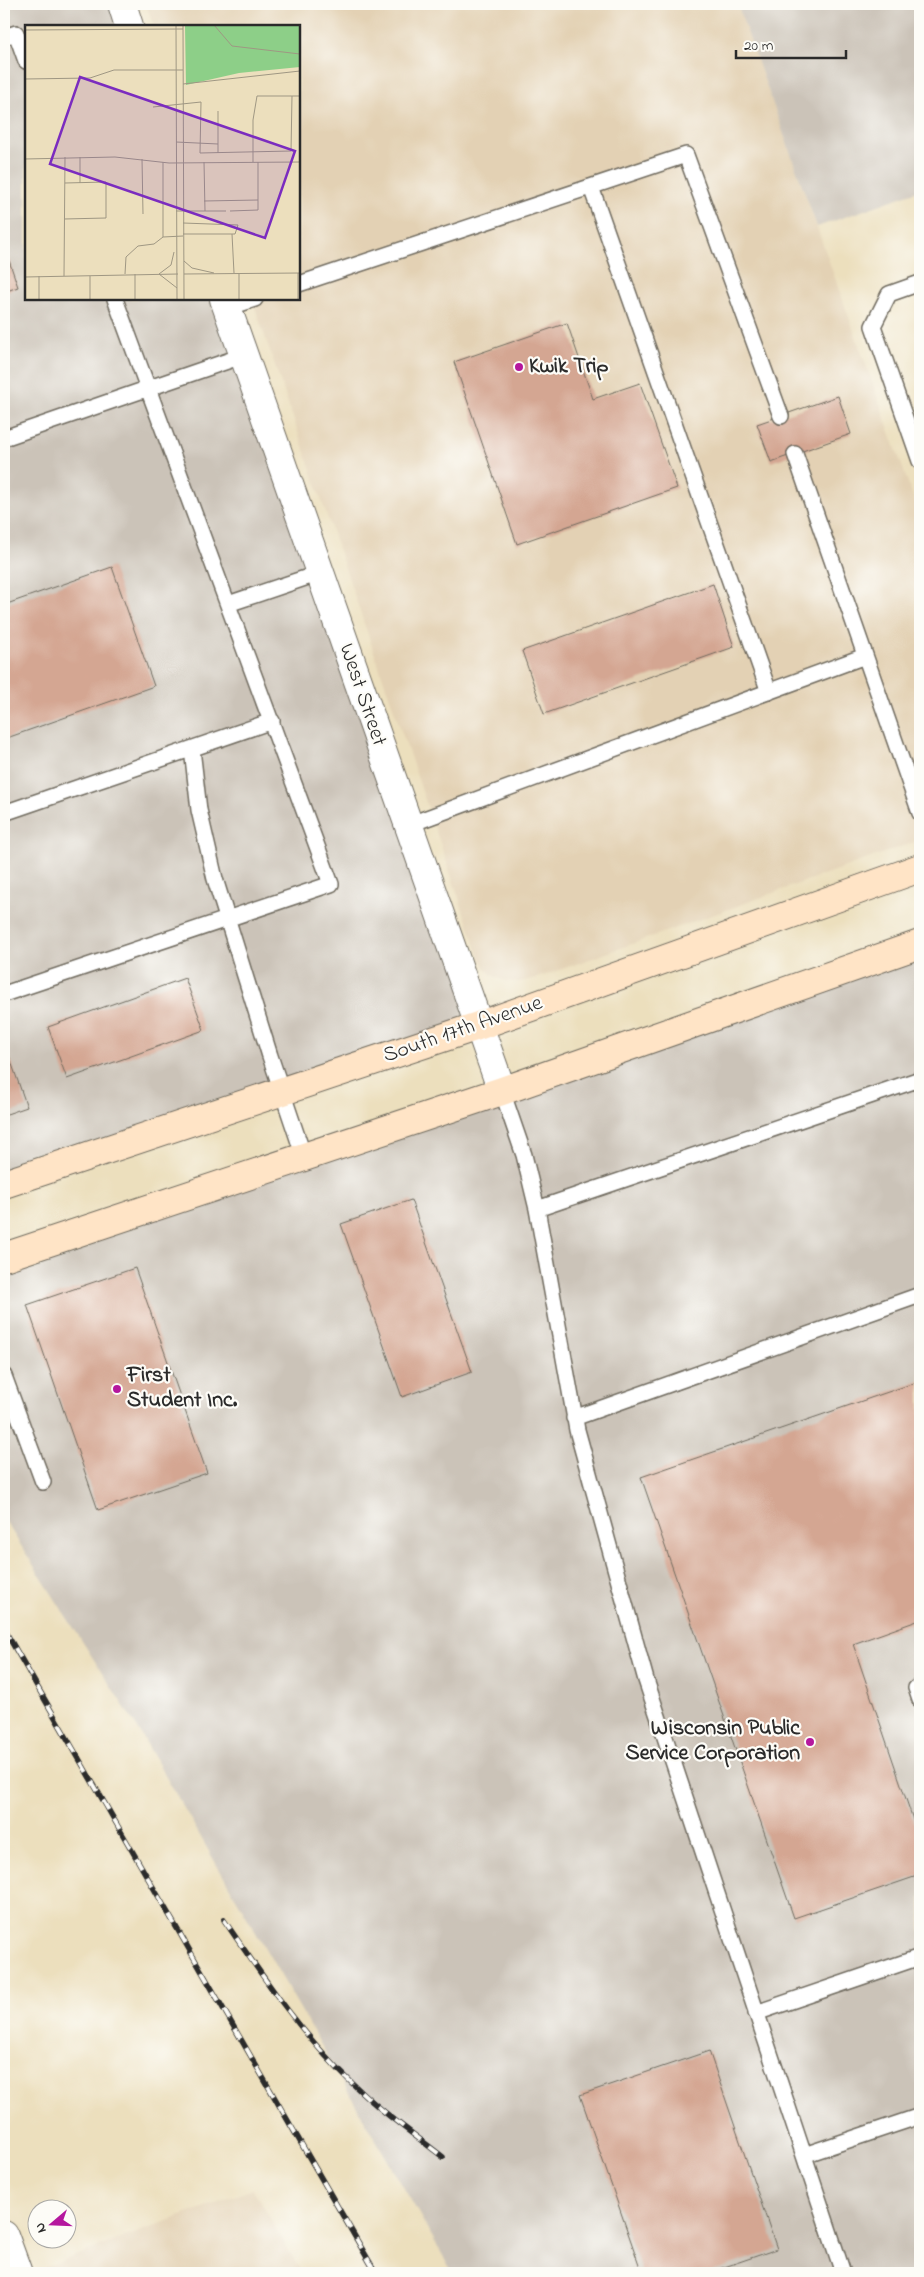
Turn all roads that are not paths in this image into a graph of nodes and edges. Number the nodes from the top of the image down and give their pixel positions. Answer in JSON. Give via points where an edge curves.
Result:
{"nodes":[{"id":1,"x":122,"y":4,"type":"edge"},
{"id":2,"x":130,"y":25,"type":"edge"},
{"id":3,"x":4,"y":37,"type":"edge"},
{"id":4,"x":25,"y":58,"type":"edge"},
{"id":5,"x":591,"y":187,"type":"junction"},
{"id":6,"x":920,"y":283,"type":"edge"},
{"id":7,"x":300,"y":284,"type":"edge"},
{"id":8,"x":114,"y":300,"type":"edge"},
{"id":9,"x":248,"y":300,"type":"edge"},
{"id":10,"x":226,"y":303,"type":"edge"},
{"id":11,"x":245,"y":355,"type":"junction"},
{"id":12,"x":148,"y":389,"type":"junction"},
{"id":13,"x":781,"y":416,"type":"dead end"},
{"id":14,"x":4,"y":438,"type":"edge"},
{"id":15,"x":795,"y":454,"type":"dead end"},
{"id":16,"x":920,"y":461,"type":"edge"},
{"id":17,"x":320,"y":572,"type":"junction"},
{"id":18,"x":228,"y":604,"type":"junction"},
{"id":19,"x":865,"y":656,"type":"junction"},
{"id":20,"x":769,"y":692,"type":"junction"},
{"id":21,"x":272,"y":721,"type":"junction"},
{"id":22,"x":192,"y":749,"type":"junction"},
{"id":23,"x":4,"y":813,"type":"edge"},
{"id":24,"x":920,"y":813,"type":"edge"},
{"id":25,"x":408,"y":825,"type":"junction"},
{"id":26,"x":920,"y":868,"type":"edge"},
{"id":27,"x":227,"y":919,"type":"junction"},
{"id":28,"x":920,"y":944,"type":"edge"},
{"id":29,"x":4,"y":994,"type":"edge"},
{"id":30,"x":478,"y":1026,"type":"junction"},
{"id":31,"x":920,"y":1079,"type":"edge"},
{"id":32,"x":282,"y":1091,"type":"junction"},
{"id":33,"x":502,"y":1092,"type":"junction"},
{"id":34,"x":304,"y":1157,"type":"junction"},
{"id":35,"x":4,"y":1184,"type":"edge"},
{"id":36,"x":537,"y":1209,"type":"junction"},
{"id":37,"x":4,"y":1257,"type":"edge"},
{"id":38,"x":920,"y":1295,"type":"edge"},
{"id":39,"x":4,"y":1376,"type":"edge"},
{"id":40,"x":574,"y":1418,"type":"junction"},
{"id":41,"x":43,"y":1482,"type":"dead end"},
{"id":42,"x":920,"y":1687,"type":"edge"},
{"id":43,"x":920,"y":1700,"type":"edge"},
{"id":44,"x":920,"y":1957,"type":"edge"},
{"id":45,"x":756,"y":2012,"type":"junction"},
{"id":46,"x":920,"y":2116,"type":"edge"},
{"id":47,"x":804,"y":2155,"type":"junction"},
{"id":48,"x":4,"y":2235,"type":"edge"},
{"id":49,"x":18,"y":2273,"type":"edge"},
{"id":50,"x":843,"y":2273,"type":"edge"}],
"edges":[{"from":1,"to":2,"type":"street"},
{"from":3,"to":4,"type":"lane","via":[[16,33]]},
{"from":5,"to":7,"type":"lane"},
{"from":5,"to":13,"type":"lane","via":[[686,155]]},
{"from":5,"to":20,"type":"lane"},
{"from":6,"to":16,"type":"lane","via":[[889,294],[873,326]]},
{"from":8,"to":12,"type":"lane"},
{"from":9,"to":10,"type":"lane"},
{"from":10,"to":11,"type":"street","name":"West Street"},
{"from":11,"to":12,"type":"lane"},
{"from":11,"to":17,"type":"street","name":"West Street"},
{"from":12,"to":14,"type":"lane"},
{"from":12,"to":18,"type":"lane"},
{"from":15,"to":19,"type":"lane"},
{"from":17,"to":18,"type":"lane"},
{"from":17,"to":25,"type":"street","name":"West Street"},
{"from":18,"to":21,"type":"lane"},
{"from":19,"to":20,"type":"lane"},
{"from":19,"to":24,"type":"lane"},
{"from":20,"to":25,"type":"lane"},
{"from":21,"to":22,"type":"lane"},
{"from":21,"to":27,"type":"lane","via":[[332,884]]},
{"from":22,"to":23,"type":"lane"},
{"from":22,"to":27,"type":"lane","via":[[199,810]]},
{"from":25,"to":30,"type":"street","name":"West Street"},
{"from":26,"to":30,"type":"main road","name":"South 17th Avenue"},
{"from":27,"to":29,"type":"lane"},
{"from":27,"to":32,"type":"lane"},
{"from":28,"to":33,"type":"main road"},
{"from":30,"to":32,"type":"main road","name":"South 17th Avenue"},
{"from":30,"to":33,"type":"street","name":"West Street"},
{"from":31,"to":36,"type":"lane"},
{"from":32,"to":34,"type":"lane"},
{"from":32,"to":35,"type":"main road","name":"South 17th Avenue"},
{"from":33,"to":34,"type":"main road"},
{"from":33,"to":36,"type":"lane","via":[[524,1155]]},
{"from":34,"to":37,"type":"main road"},
{"from":36,"to":40,"type":"lane"},
{"from":38,"to":40,"type":"lane"},
{"from":39,"to":41,"type":"lane"},
{"from":40,"to":45,"type":"lane","via":[[646,1680]]},
{"from":42,"to":43,"type":"lane","via":[[916,1688]]},
{"from":44,"to":45,"type":"lane"},
{"from":45,"to":47,"type":"lane"},
{"from":46,"to":47,"type":"lane"},
{"from":47,"to":50,"type":"lane"},
{"from":48,"to":49,"type":"street"}]}
